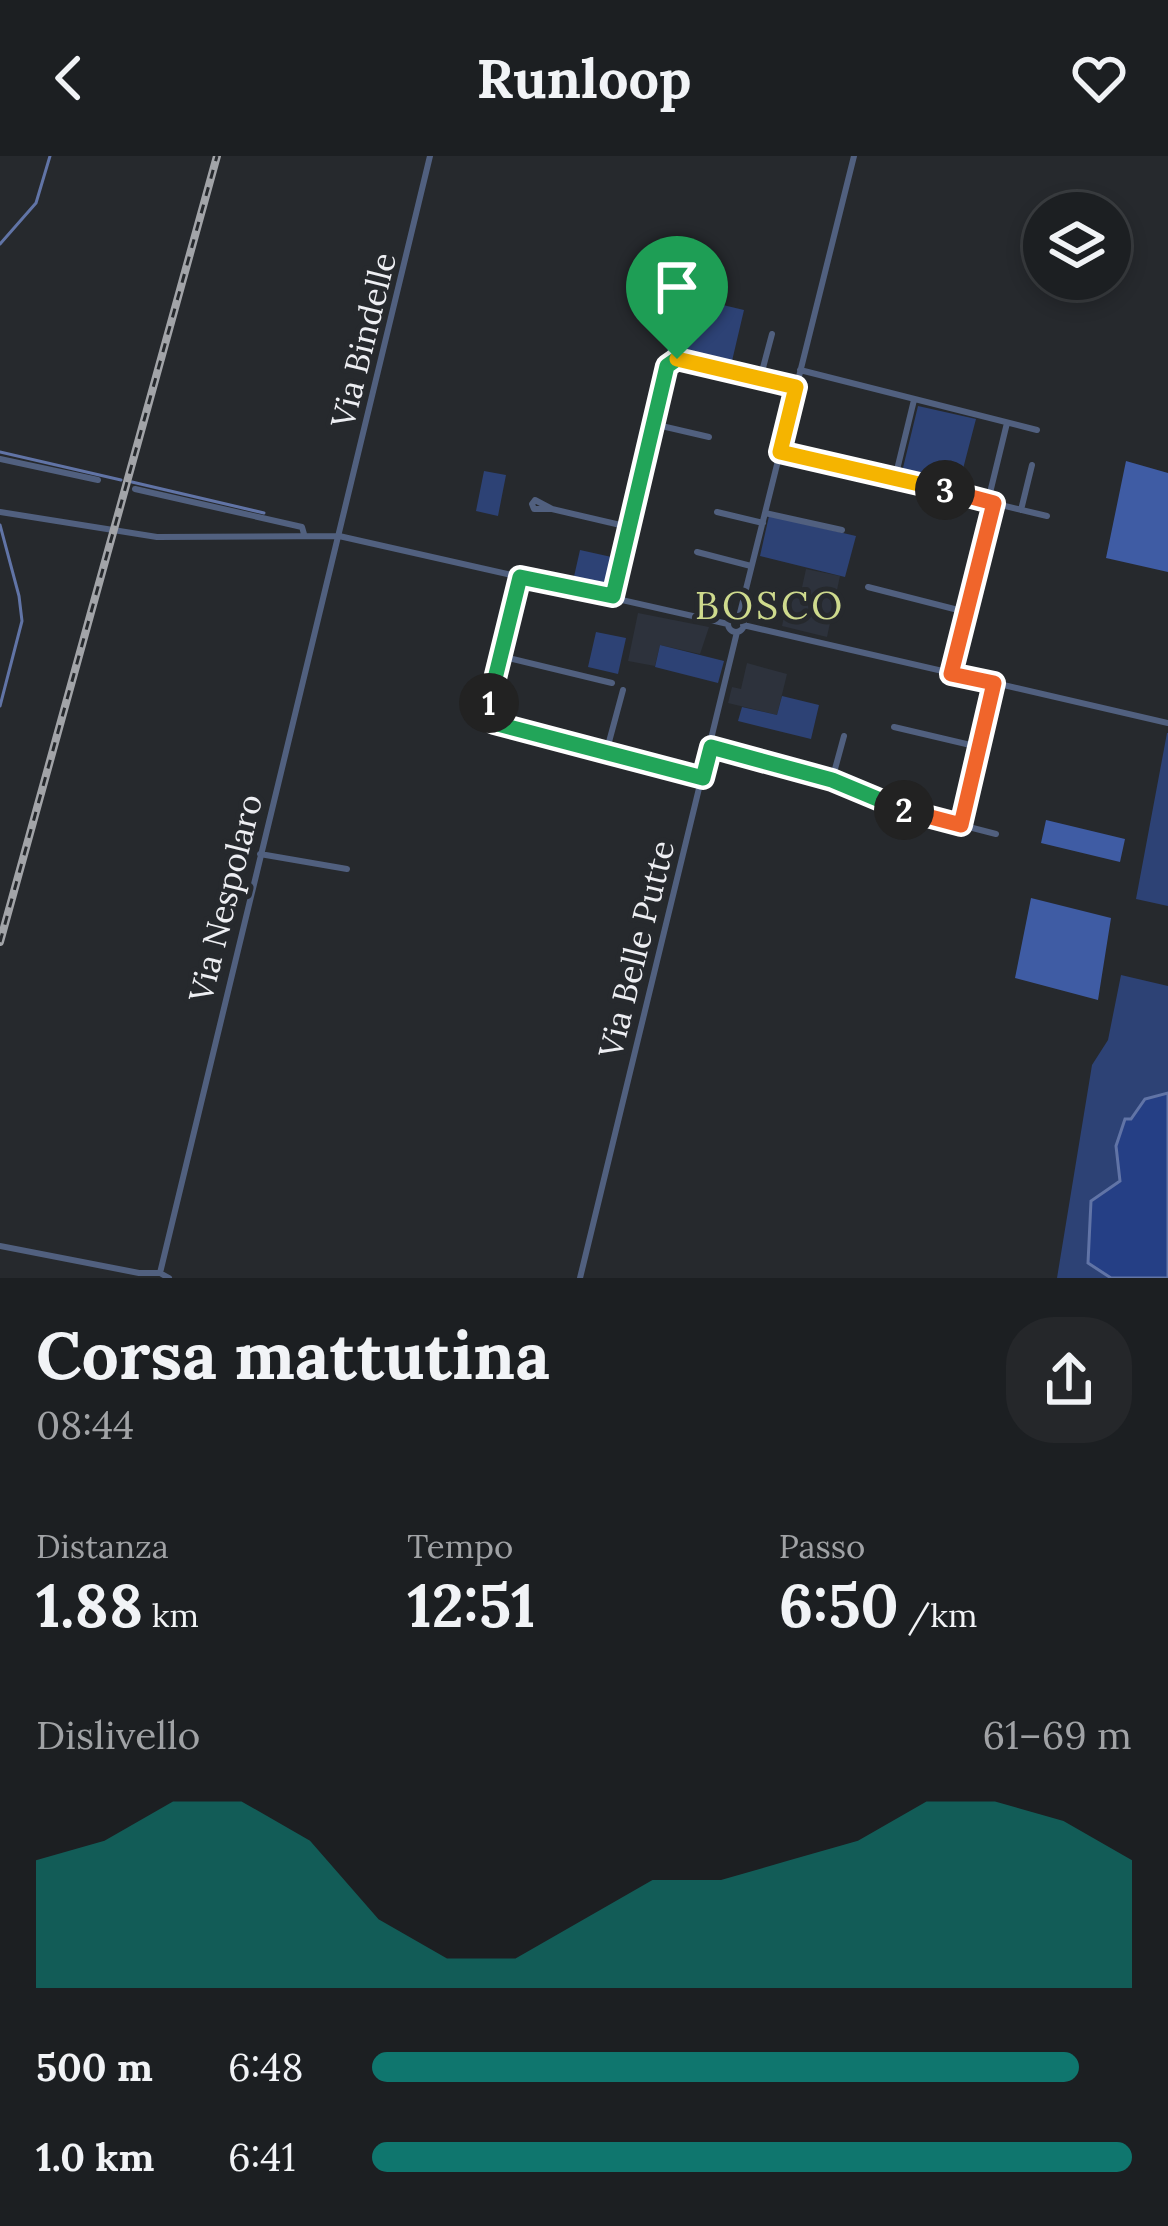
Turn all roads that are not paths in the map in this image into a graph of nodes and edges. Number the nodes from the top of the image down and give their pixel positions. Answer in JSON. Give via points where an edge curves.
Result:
{"nodes":[{"id":1,"x":430,"y":156,"type":"edge"},
{"id":2,"x":854,"y":156,"type":"edge"},
{"id":3,"x":772,"y":334,"type":"dead end"},
{"id":4,"x":800,"y":370,"type":"junction"},
{"id":5,"x":760,"y":379,"type":"junction"},
{"id":6,"x":796,"y":387,"type":"junction"},
{"id":7,"x":914,"y":399,"type":"junction"},
{"id":8,"x":1006,"y":423,"type":"junction"},
{"id":9,"x":652,"y":424,"type":"junction"},
{"id":10,"x":1037,"y":430,"type":"dead end"},
{"id":11,"x":709,"y":436,"type":"dead end"},
{"id":12,"x":780,"y":452,"type":"junction"},
{"id":13,"x":0,"y":459,"type":"edge"},
{"id":14,"x":1032,"y":465,"type":"dead end"},
{"id":15,"x":895,"y":478,"type":"junction"},
{"id":16,"x":98,"y":480,"type":"dead end"},
{"id":17,"x":135,"y":489,"type":"dead end"},
{"id":18,"x":991,"y":502,"type":"junction"},
{"id":19,"x":552,"y":509,"type":"dead end"},
{"id":20,"x":1021,"y":510,"type":"junction"},
{"id":21,"x":0,"y":512,"type":"edge"},
{"id":22,"x":717,"y":512,"type":"dead end"},
{"id":23,"x":765,"y":513,"type":"junction"},
{"id":24,"x":1047,"y":517,"type":"dead end"},
{"id":25,"x":763,"y":523,"type":"junction"},
{"id":26,"x":629,"y":527,"type":"junction"},
{"id":27,"x":842,"y":530,"type":"dead end"},
{"id":28,"x":304,"y":534,"type":"junction"},
{"id":29,"x":339,"y":536,"type":"junction"},
{"id":30,"x":697,"y":552,"type":"dead end"},
{"id":31,"x":751,"y":566,"type":"junction"},
{"id":32,"x":520,"y":577,"type":"junction"},
{"id":33,"x":868,"y":586,"type":"dead end"},
{"id":34,"x":613,"y":596,"type":"junction"},
{"id":35,"x":966,"y":612,"type":"junction"},
{"id":36,"x":740,"y":625,"type":"junction"},
{"id":37,"x":500,"y":656,"type":"junction"},
{"id":38,"x":951,"y":674,"type":"junction"},
{"id":39,"x":612,"y":683,"type":"dead end"},
{"id":40,"x":994,"y":683,"type":"junction"},
{"id":41,"x":623,"y":690,"type":"dead end"},
{"id":42,"x":1168,"y":723,"type":"edge"},
{"id":43,"x":894,"y":727,"type":"dead end"},
{"id":44,"x":844,"y":736,"type":"dead end"},
{"id":45,"x":711,"y":747,"type":"junction"},
{"id":46,"x":979,"y":747,"type":"junction"},
{"id":47,"x":606,"y":753,"type":"junction"},
{"id":48,"x":703,"y":778,"type":"junction"},
{"id":49,"x":832,"y":780,"type":"junction"},
{"id":50,"x":961,"y":825,"type":"junction"},
{"id":51,"x":996,"y":834,"type":"dead end"},
{"id":52,"x":260,"y":854,"type":"junction"},
{"id":53,"x":347,"y":869,"type":"dead end"},
{"id":54,"x":0,"y":1246,"type":"edge"},
{"id":55,"x":165,"y":1275,"type":"edge"},
{"id":56,"x":580,"y":1278,"type":"edge"}],
"edges":[{"from":1,"to":29,"type":"street","name":"Via Bindelle"},
{"from":2,"to":4,"type":"street","name":"Via Belle Putte"},
{"from":3,"to":5,"type":"street"},
{"from":4,"to":6,"type":"street","name":"Via Belle Putte"},
{"from":4,"to":7,"type":"street"},
{"from":5,"to":6,"type":"street"},
{"from":5,"to":9,"type":"street","via":[[671,360]]},
{"from":6,"to":12,"type":"street","name":"Via Belle Putte"},
{"from":7,"to":8,"type":"street"},
{"from":7,"to":15,"type":"street"},
{"from":8,"to":10,"type":"street"},
{"from":8,"to":18,"type":"street"},
{"from":9,"to":11,"type":"street"},
{"from":9,"to":26,"type":"street"},
{"from":12,"to":15,"type":"street"},
{"from":12,"to":23,"type":"street","name":"Via Belle Putte"},
{"from":13,"to":16,"type":"street"},
{"from":14,"to":20,"type":"street"},
{"from":15,"to":18,"type":"street"},
{"from":17,"to":28,"type":"street","via":[[302,527]]},
{"from":18,"to":20,"type":"street"},
{"from":18,"to":35,"type":"street"},
{"from":19,"to":26,"type":"street"},
{"from":20,"to":24,"type":"street"},
{"from":21,"to":28,"type":"street","via":[[202,539]]},
{"from":22,"to":25,"type":"street"},
{"from":23,"to":25,"type":"street","name":"Via Belle Putte"},
{"from":23,"to":27,"type":"street"},
{"from":25,"to":31,"type":"street","name":"Via Belle Putte"},
{"from":26,"to":34,"type":"street"},
{"from":28,"to":29,"type":"street"},
{"from":29,"to":32,"type":"street"},
{"from":29,"to":52,"type":"street","name":"Via Nespolaro"},
{"from":30,"to":31,"type":"street"},
{"from":31,"to":36,"type":"street","name":"Via Belle Putte"},
{"from":32,"to":34,"type":"street"},
{"from":32,"to":37,"type":"street"},
{"from":33,"to":35,"type":"street"},
{"from":34,"to":36,"type":"street"},
{"from":35,"to":38,"type":"street"},
{"from":36,"to":38,"type":"street"},
{"from":36,"to":45,"type":"street","name":"Via Belle Putte"},
{"from":37,"to":39,"type":"street"},
{"from":37,"to":47,"type":"street","via":[[488,709],[494,723]]},
{"from":38,"to":40,"type":"street"},
{"from":40,"to":42,"type":"street"},
{"from":40,"to":46,"type":"street"},
{"from":41,"to":47,"type":"street"},
{"from":43,"to":46,"type":"street"},
{"from":44,"to":49,"type":"street"},
{"from":45,"to":48,"type":"street","name":"Via Belle Putte"},
{"from":45,"to":49,"type":"street"},
{"from":46,"to":50,"type":"street"},
{"from":47,"to":48,"type":"street"},
{"from":48,"to":56,"type":"street","name":"Via Belle Putte"},
{"from":49,"to":50,"type":"street"},
{"from":50,"to":51,"type":"street"},
{"from":52,"to":53,"type":"street"},
{"from":52,"to":55,"type":"street","name":"Via Nespolaro","via":[[160,1263]]},
{"from":54,"to":55,"type":"street"}]}
